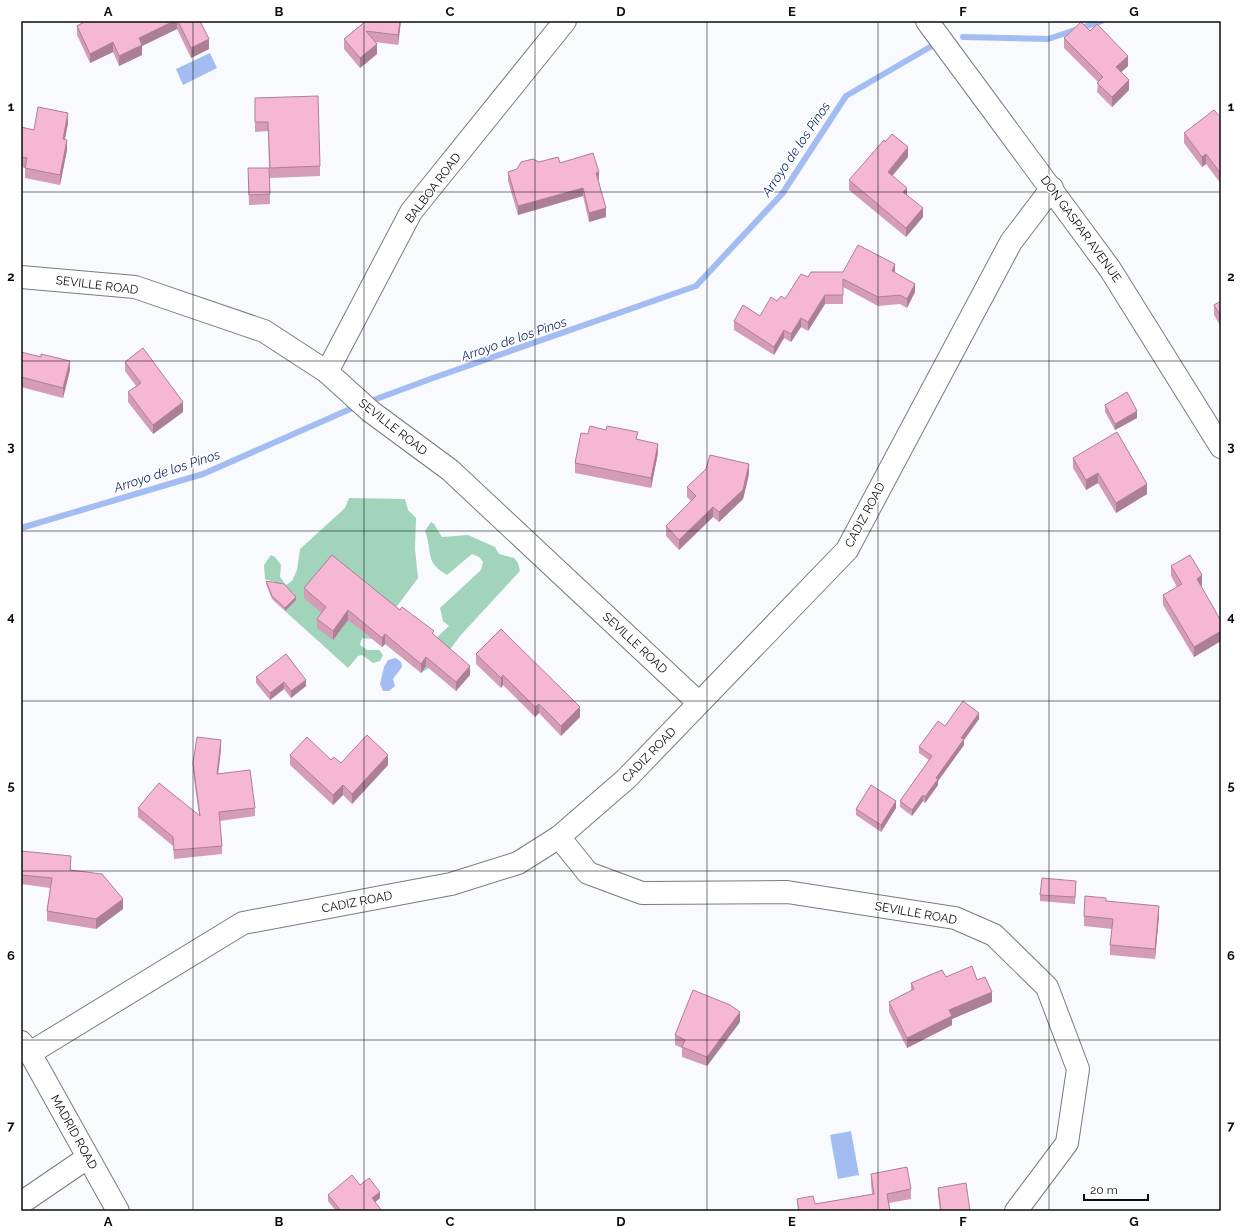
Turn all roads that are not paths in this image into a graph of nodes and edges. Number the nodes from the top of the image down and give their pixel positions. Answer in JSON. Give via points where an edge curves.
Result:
{"nodes":[{"id":1,"x":565,"y":21,"type":"edge"},
{"id":2,"x":927,"y":21,"type":"edge"},
{"id":3,"x":1052,"y":188,"type":"junction"},
{"id":4,"x":21,"y":277,"type":"edge"},
{"id":5,"x":327,"y":372,"type":"junction"},
{"id":6,"x":1221,"y":447,"type":"edge"},
{"id":7,"x":700,"y":703,"type":"junction"},
{"id":8,"x":559,"y":837,"type":"junction"},
{"id":9,"x":26,"y":1048,"type":"edge"},
{"id":10,"x":87,"y":1158,"type":"junction"},
{"id":11,"x":21,"y":1203,"type":"edge"},
{"id":12,"x":118,"y":1211,"type":"edge"},
{"id":13,"x":1016,"y":1211,"type":"edge"}],
"edges":[{"from":1,"to":5,"type":"street","name":"BALBOA ROAD","via":[[411,212]]},
{"from":2,"to":3,"type":"street","name":"DON GASPAR AVENUE"},
{"from":3,"to":6,"type":"street","name":"DON GASPAR AVENUE","via":[[1110,269]]},
{"from":3,"to":7,"type":"street","name":"CADIZ ROAD","via":[[1011,242],[847,550]]},
{"from":4,"to":5,"type":"street","name":"SEVILLE ROAD","via":[[135,287],[264,331]]},
{"from":5,"to":7,"type":"street","name":"SEVILLE ROAD","via":[[370,411],[450,470]]},
{"from":7,"to":8,"type":"street","name":"CADIZ ROAD","via":[[626,779]]},
{"from":8,"to":9,"type":"street","name":"CADIZ ROAD","via":[[518,863],[451,884],[243,923]]},
{"from":8,"to":13,"type":"street","name":"SEVILLE ROAD","via":[[588,873],[642,893],[787,892],[955,918],[994,935],[1047,987],[1078,1069],[1067,1142]]},
{"from":9,"to":10,"type":"street","name":"MADRID ROAD"},
{"from":10,"to":11,"type":"street"},
{"from":10,"to":12,"type":"street","name":"MADRID ROAD"}]}
